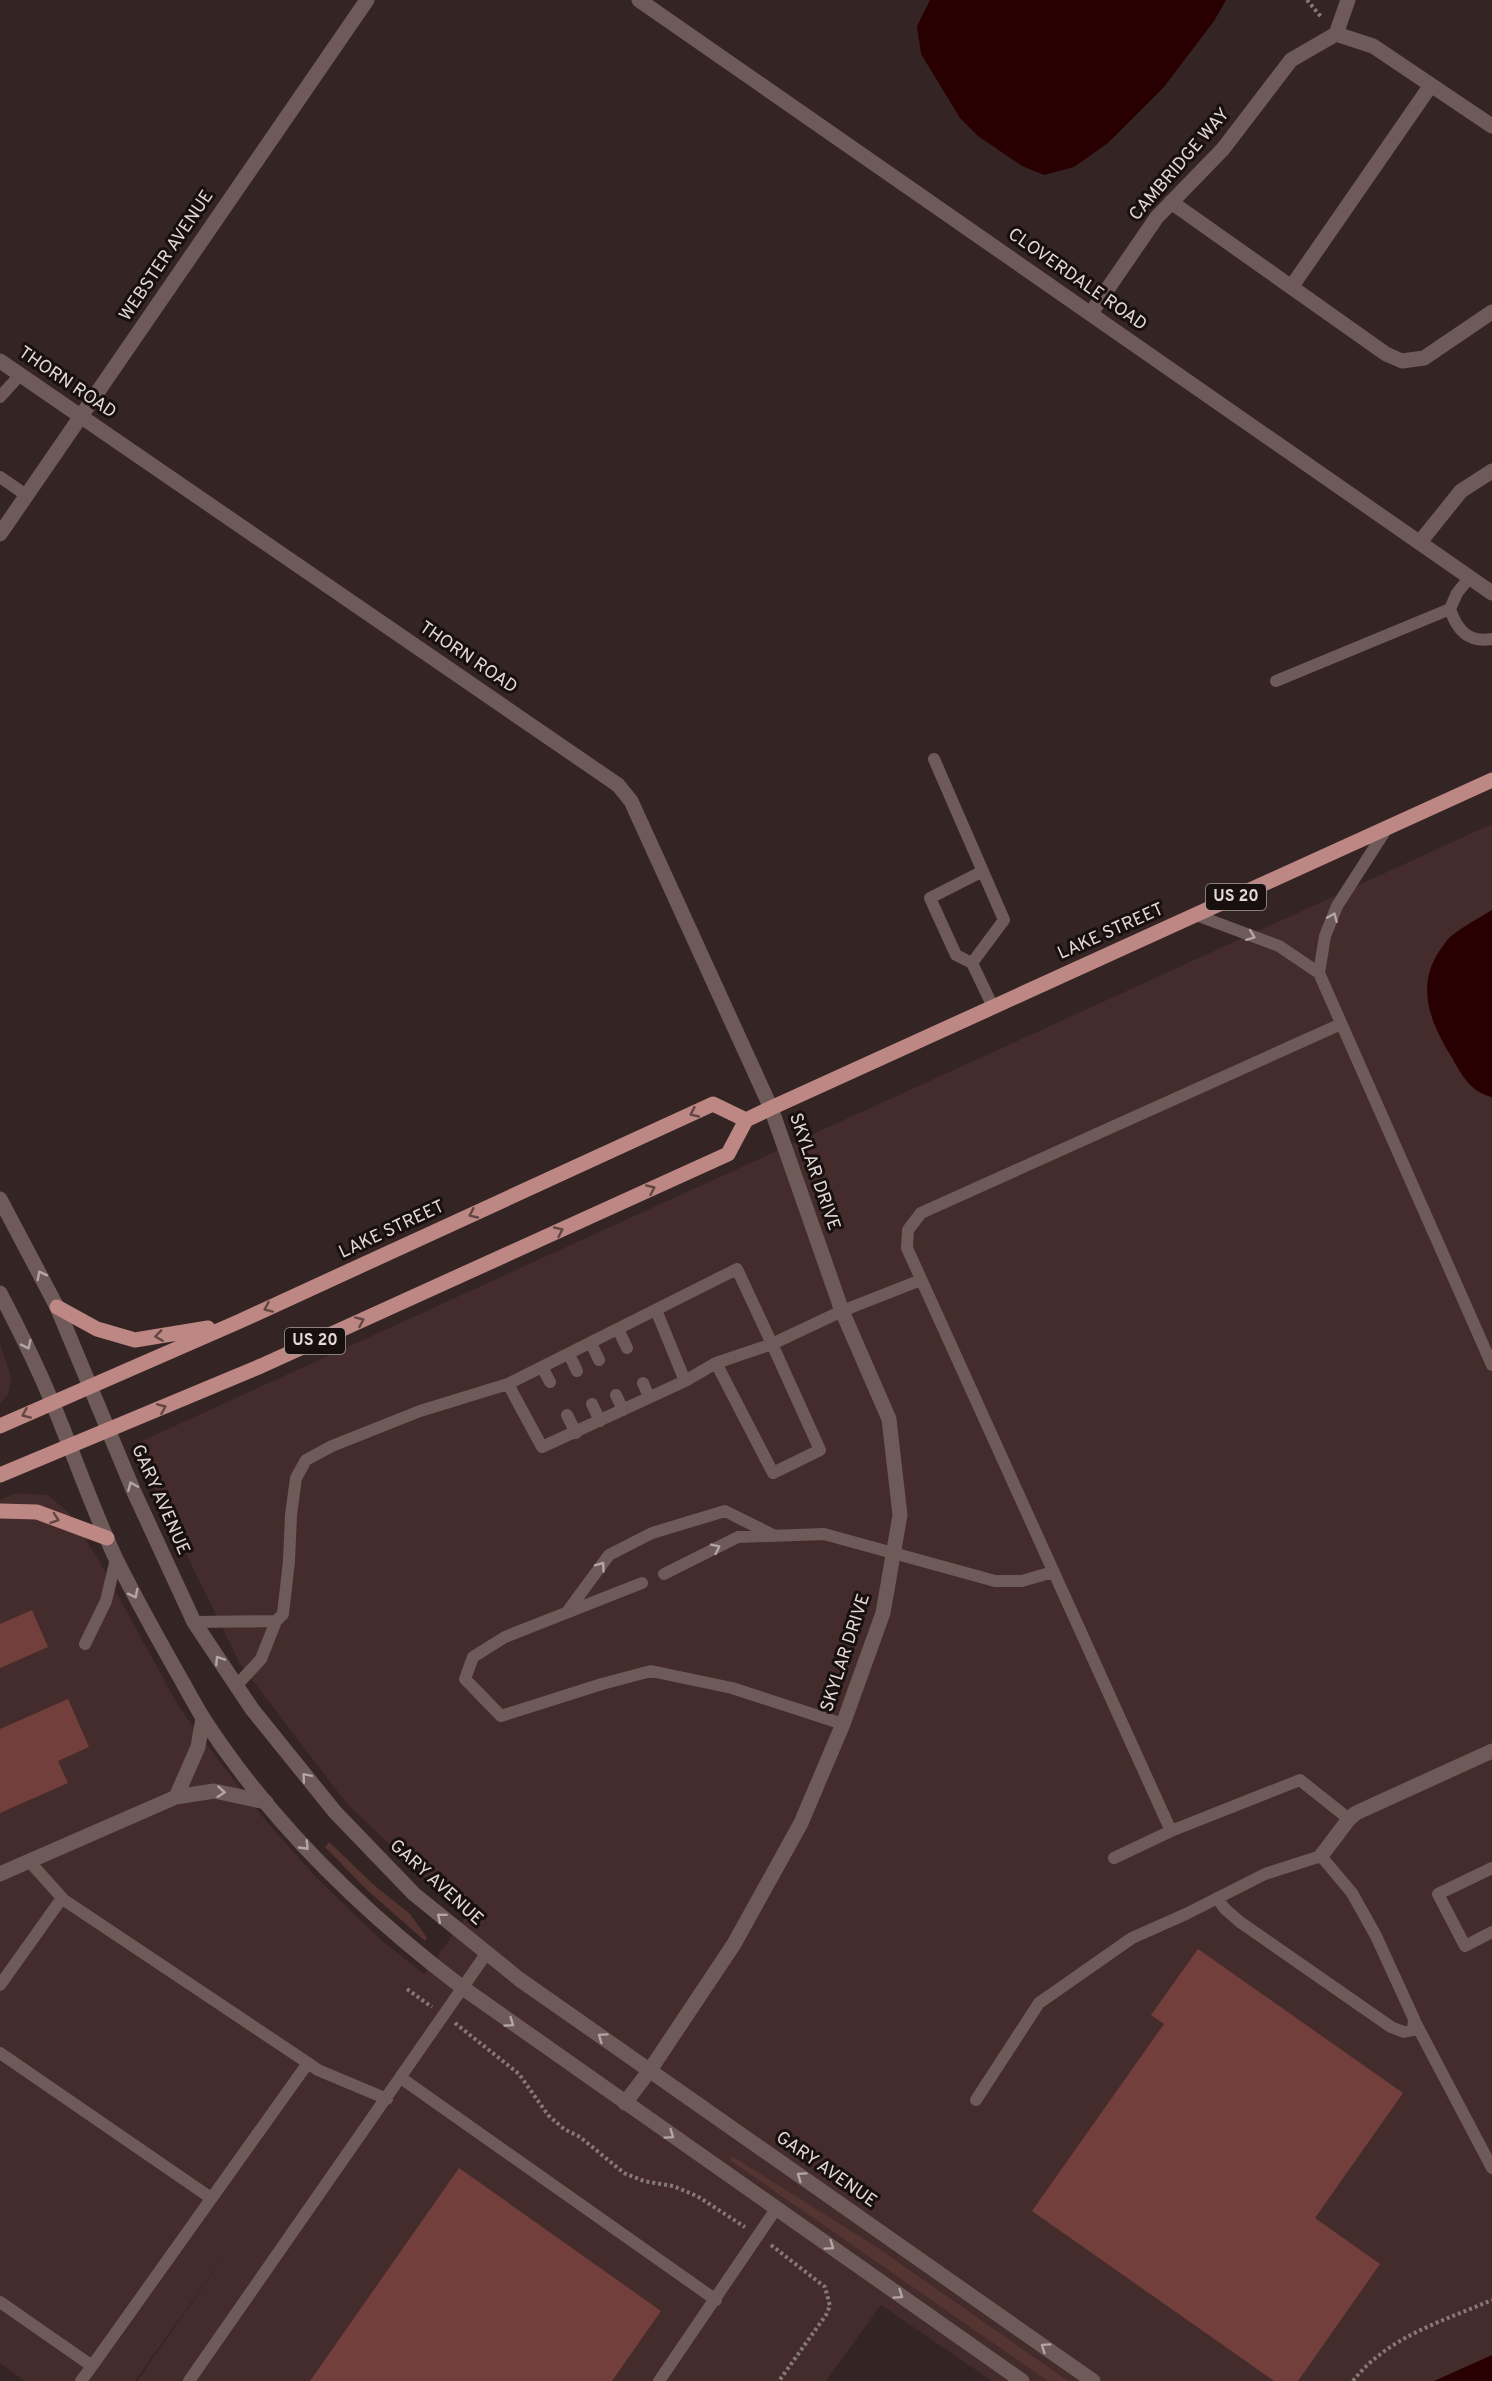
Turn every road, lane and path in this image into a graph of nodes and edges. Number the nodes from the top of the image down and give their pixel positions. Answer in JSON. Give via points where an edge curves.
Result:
{"nodes":[{"id":1,"x":367,"y":0,"type":"edge"},
{"id":2,"x":639,"y":0,"type":"edge"},
{"id":3,"x":1348,"y":0,"type":"edge"},
{"id":4,"x":1336,"y":34,"type":"junction"},
{"id":5,"x":1431,"y":85,"type":"junction"},
{"id":6,"x":1492,"y":126,"type":"edge"},
{"id":7,"x":1171,"y":202,"type":"junction"},
{"id":8,"x":1292,"y":286,"type":"junction"},
{"id":9,"x":1492,"y":312,"type":"edge"},
{"id":10,"x":1091,"y":313,"type":"junction"},
{"id":11,"x":0,"y":361,"type":"edge"},
{"id":12,"x":20,"y":375,"type":"junction"},
{"id":13,"x":0,"y":397,"type":"edge"},
{"id":14,"x":81,"y":417,"type":"junction"},
{"id":15,"x":1492,"y":471,"type":"edge"},
{"id":16,"x":0,"y":477,"type":"edge"},
{"id":17,"x":26,"y":495,"type":"junction"},
{"id":18,"x":0,"y":534,"type":"edge"},
{"id":19,"x":1419,"y":542,"type":"junction"},
{"id":20,"x":1470,"y":577,"type":"junction"},
{"id":21,"x":1492,"y":593,"type":"edge"},
{"id":22,"x":1450,"y":609,"type":"junction"},
{"id":23,"x":1492,"y":639,"type":"edge"},
{"id":24,"x":1276,"y":681,"type":"dead end"},
{"id":25,"x":934,"y":759,"type":"dead end"},
{"id":26,"x":1492,"y":780,"type":"edge"},
{"id":27,"x":1387,"y":828,"type":"junction"},
{"id":28,"x":983,"y":871,"type":"junction"},
{"id":29,"x":1196,"y":915,"type":"junction"},
{"id":30,"x":972,"y":963,"type":"junction"},
{"id":31,"x":1319,"y":973,"type":"junction"},
{"id":32,"x":993,"y":1007,"type":"junction"},
{"id":33,"x":1341,"y":1024,"type":"junction"},
{"id":34,"x":771,"y":1108,"type":"junction"},
{"id":35,"x":746,"y":1120,"type":"junction"},
{"id":36,"x":0,"y":1198,"type":"edge"},
{"id":37,"x":921,"y":1280,"type":"junction"},
{"id":38,"x":0,"y":1293,"type":"edge"},
{"id":39,"x":57,"y":1307,"type":"junction"},
{"id":40,"x":656,"y":1310,"type":"junction"},
{"id":41,"x":842,"y":1311,"type":"junction"},
{"id":42,"x":237,"y":1322,"type":"junction"},
{"id":43,"x":618,"y":1329,"type":"junction"},
{"id":44,"x":591,"y":1342,"type":"junction"},
{"id":45,"x":772,"y":1344,"type":"junction"},
{"id":46,"x":627,"y":1348,"type":"dead end"},
{"id":47,"x":569,"y":1354,"type":"junction"},
{"id":48,"x":599,"y":1360,"type":"dead end"},
{"id":49,"x":716,"y":1363,"type":"junction"},
{"id":50,"x":1492,"y":1365,"type":"edge"},
{"id":51,"x":542,"y":1367,"type":"junction"},
{"id":52,"x":577,"y":1371,"type":"dead end"},
{"id":53,"x":686,"y":1381,"type":"junction"},
{"id":54,"x":550,"y":1382,"type":"dead end"},
{"id":55,"x":643,"y":1383,"type":"dead end"},
{"id":56,"x":508,"y":1384,"type":"junction"},
{"id":57,"x":90,"y":1386,"type":"junction"},
{"id":58,"x":616,"y":1395,"type":"dead end"},
{"id":59,"x":649,"y":1397,"type":"junction"},
{"id":60,"x":52,"y":1402,"type":"junction"},
{"id":61,"x":592,"y":1404,"type":"dead end"},
{"id":62,"x":623,"y":1410,"type":"junction"},
{"id":63,"x":567,"y":1415,"type":"dead end"},
{"id":64,"x":600,"y":1421,"type":"junction"},
{"id":65,"x":0,"y":1426,"type":"edge"},
{"id":66,"x":108,"y":1431,"type":"junction"},
{"id":67,"x":576,"y":1433,"type":"junction"},
{"id":68,"x":69,"y":1445,"type":"junction"},
{"id":69,"x":0,"y":1475,"type":"edge"},
{"id":70,"x":0,"y":1511,"type":"edge"},
{"id":71,"x":774,"y":1536,"type":"junction"},
{"id":72,"x":107,"y":1538,"type":"junction"},
{"id":73,"x":893,"y":1552,"type":"junction"},
{"id":74,"x":116,"y":1559,"type":"junction"},
{"id":75,"x":1053,"y":1572,"type":"junction"},
{"id":76,"x":664,"y":1574,"type":"dead end"},
{"id":77,"x":642,"y":1583,"type":"dead end"},
{"id":78,"x":566,"y":1613,"type":"junction"},
{"id":79,"x":276,"y":1621,"type":"junction"},
{"id":80,"x":194,"y":1622,"type":"junction"},
{"id":81,"x":85,"y":1644,"type":"dead end"},
{"id":82,"x":236,"y":1686,"type":"junction"},
{"id":83,"x":203,"y":1718,"type":"junction"},
{"id":84,"x":843,"y":1724,"type":"junction"},
{"id":85,"x":1492,"y":1751,"type":"edge"},
{"id":86,"x":176,"y":1797,"type":"junction"},
{"id":87,"x":266,"y":1802,"type":"junction"},
{"id":88,"x":1348,"y":1819,"type":"junction"},
{"id":89,"x":1171,"y":1831,"type":"junction"},
{"id":90,"x":1321,"y":1856,"type":"junction"},
{"id":91,"x":1114,"y":1858,"type":"dead end"},
{"id":92,"x":29,"y":1861,"type":"junction"},
{"id":93,"x":1492,"y":1868,"type":"edge"},
{"id":94,"x":0,"y":1874,"type":"edge"},
{"id":95,"x":62,"y":1898,"type":"junction"},
{"id":96,"x":1217,"y":1898,"type":"junction"},
{"id":97,"x":1492,"y":1932,"type":"edge"},
{"id":98,"x":486,"y":1954,"type":"junction"},
{"id":99,"x":0,"y":1985,"type":"edge"},
{"id":100,"x":463,"y":1988,"type":"junction"},
{"id":101,"x":1414,"y":2019,"type":"junction"},
{"id":102,"x":478,"y":2039,"type":"dead end"},
{"id":103,"x":0,"y":2053,"type":"edge"},
{"id":104,"x":308,"y":2063,"type":"junction"},
{"id":105,"x":650,"y":2070,"type":"junction"},
{"id":106,"x":401,"y":2078,"type":"junction"},
{"id":107,"x":387,"y":2099,"type":"junction"},
{"id":108,"x":976,"y":2100,"type":"dead end"},
{"id":109,"x":625,"y":2103,"type":"junction"},
{"id":110,"x":1492,"y":2168,"type":"edge"},
{"id":111,"x":211,"y":2198,"type":"junction"},
{"id":112,"x":776,"y":2209,"type":"junction"},
{"id":113,"x":735,"y":2220,"type":"dead end"},
{"id":114,"x":778,"y":2250,"type":"dead end"},
{"id":115,"x":716,"y":2300,"type":"junction"},
{"id":116,"x":1492,"y":2300,"type":"edge"},
{"id":117,"x":0,"y":2302,"type":"edge"},
{"id":118,"x":92,"y":2366,"type":"junction"},
{"id":119,"x":81,"y":2381,"type":"edge"},
{"id":120,"x":189,"y":2381,"type":"edge"},
{"id":121,"x":659,"y":2381,"type":"edge"},
{"id":122,"x":779,"y":2381,"type":"edge"},
{"id":123,"x":1022,"y":2381,"type":"edge"},
{"id":124,"x":1093,"y":2381,"type":"edge"},
{"id":125,"x":1353,"y":2381,"type":"edge"}],
"edges":[{"from":1,"to":14,"type":"street","name":"WEBSTER AVENUE"},
{"from":2,"to":10,"type":"street","name":"CLOVERDALE ROAD"},
{"from":3,"to":4,"type":"street"},
{"from":4,"to":5,"type":"street","via":[[1373,46]]},
{"from":4,"to":7,"type":"street","name":"CAMBRIDGE WAY","via":[[1291,60],[1223,149]]},
{"from":5,"to":6,"type":"street"},
{"from":5,"to":8,"type":"street"},
{"from":7,"to":8,"type":"street"},
{"from":7,"to":10,"type":"street","name":"CAMBRIDGE WAY"},
{"from":8,"to":9,"type":"street","via":[[1386,354],[1402,361],[1424,358]]},
{"from":10,"to":19,"type":"street","name":"CLOVERDALE ROAD"},
{"from":11,"to":12,"type":"street","name":"THORN ROAD"},
{"from":12,"to":13,"type":"lane"},
{"from":12,"to":14,"type":"street","name":"THORN ROAD"},
{"from":14,"to":17,"type":"street","name":"WEBSTER AVENUE"},
{"from":14,"to":34,"type":"street","name":"THORN ROAD","via":[[618,785],[631,801]]},
{"from":15,"to":19,"type":"street","via":[[1461,491]]},
{"from":16,"to":17,"type":"lane"},
{"from":17,"to":18,"type":"street","name":"WEBSTER AVENUE"},
{"from":19,"to":20,"type":"street","name":"CLOVERDALE ROAD"},
{"from":20,"to":21,"type":"street","name":"CLOVERDALE ROAD"},
{"from":20,"to":22,"type":"lane"},
{"from":22,"to":23,"type":"lane","via":[[1455,623],[1466,634],[1479,641]]},
{"from":22,"to":24,"type":"lane"},
{"from":25,"to":28,"type":"lane"},
{"from":26,"to":27,"type":"main road","name":"LAKE STREET","number":"US 20"},
{"from":27,"to":29,"type":"main road","name":"LAKE STREET","number":"US 20"},
{"from":31,"to":27,"type":"lane","one_way":true,"via":[[1325,936],[1337,906]]},
{"from":28,"to":30,"type":"lane","via":[[1005,920]]},
{"from":28,"to":30,"type":"lane","via":[[930,898],[956,954]]},
{"from":29,"to":31,"type":"lane","one_way":true,"via":[[1279,946]]},
{"from":29,"to":32,"type":"main road","name":"LAKE STREET","number":"US 20"},
{"from":30,"to":32,"type":"lane"},
{"from":31,"to":33,"type":"lane"},
{"from":32,"to":34,"type":"main road","name":"LAKE STREET","number":"US 20"},
{"from":33,"to":37,"type":"lane","via":[[921,1213],[908,1230],[907,1248]]},
{"from":33,"to":50,"type":"lane"},
{"from":34,"to":35,"type":"main road","name":"LAKE STREET","number":"US 20"},
{"from":34,"to":41,"type":"street","name":"SKYLAR DRIVE"},
{"from":35,"to":42,"type":"main road","name":"LAKE STREET","number":"US 20","one_way":true,"via":[[713,1104]]},
{"from":66,"to":35,"type":"main road","number":"US 20","one_way":true,"via":[[261,1366],[728,1154]]},
{"from":39,"to":36,"type":"street","name":"GARY AVENUE","one_way":true},
{"from":37,"to":41,"type":"lane"},
{"from":37,"to":75,"type":"lane"},
{"from":38,"to":60,"type":"street","one_way":true},
{"from":42,"to":39,"type":"main road","one_way":true,"via":[[135,1340],[97,1329]]},
{"from":39,"to":57,"type":"street","name":"GARY AVENUE"},
{"from":40,"to":43,"type":"lane"},
{"from":40,"to":45,"type":"lane","via":[[737,1269]]},
{"from":40,"to":53,"type":"lane"},
{"from":41,"to":45,"type":"lane"},
{"from":41,"to":73,"type":"street","name":"SKYLAR DRIVE","via":[[889,1419],[900,1515]]},
{"from":42,"to":57,"type":"main road","name":"LAKE STREET","number":"US 20"},
{"from":43,"to":44,"type":"lane"},
{"from":43,"to":46,"type":"lane"},
{"from":44,"to":47,"type":"lane"},
{"from":44,"to":48,"type":"lane"},
{"from":45,"to":49,"type":"lane"},
{"from":45,"to":49,"type":"lane","via":[[820,1450],[773,1473]]},
{"from":47,"to":51,"type":"lane"},
{"from":47,"to":52,"type":"lane"},
{"from":49,"to":53,"type":"lane"},
{"from":51,"to":54,"type":"lane"},
{"from":51,"to":56,"type":"lane"},
{"from":53,"to":59,"type":"lane"},
{"from":55,"to":59,"type":"lane"},
{"from":56,"to":67,"type":"lane","via":[[542,1447]]},
{"from":56,"to":79,"type":"lane","via":[[420,1411],[306,1460],[296,1478],[283,1614]]},
{"from":57,"to":60,"type":"main road","name":"LAKE STREET","number":"US 20"},
{"from":57,"to":66,"type":"street","name":"GARY AVENUE"},
{"from":58,"to":62,"type":"lane"},
{"from":59,"to":62,"type":"lane"},
{"from":60,"to":65,"type":"main road","number":"US 20","one_way":true},
{"from":60,"to":68,"type":"street"},
{"from":61,"to":64,"type":"lane"},
{"from":62,"to":64,"type":"lane"},
{"from":63,"to":67,"type":"lane"},
{"from":64,"to":67,"type":"lane"},
{"from":66,"to":68,"type":"main road","number":"US 20"},
{"from":80,"to":66,"type":"street","name":"GARY AVENUE","one_way":true},
{"from":68,"to":69,"type":"main road","number":"US 20"},
{"from":68,"to":72,"type":"street"},
{"from":70,"to":72,"type":"main road","one_way":true,"via":[[37,1512]]},
{"from":71,"to":73,"type":"lane","via":[[824,1534]]},
{"from":76,"to":71,"type":"lane","one_way":true,"via":[[738,1537]]},
{"from":78,"to":71,"type":"lane","one_way":true,"via":[[609,1555],[652,1533],[725,1510]]},
{"from":72,"to":74,"type":"street"},
{"from":73,"to":75,"type":"lane","via":[[995,1581],[1022,1581]]},
{"from":73,"to":84,"type":"street","name":"SKYLAR DRIVE","via":[[883,1613]]},
{"from":74,"to":81,"type":"lane","via":[[106,1601]]},
{"from":74,"to":83,"type":"street","one_way":true},
{"from":75,"to":89,"type":"lane"},
{"from":77,"to":78,"type":"lane"},
{"from":78,"to":84,"type":"lane","via":[[497,1642],[473,1657],[465,1679],[501,1716],[651,1671],[732,1688]]},
{"from":79,"to":80,"type":"lane"},
{"from":79,"to":82,"type":"lane","via":[[261,1659]]},
{"from":82,"to":80,"type":"street","name":"GARY AVENUE","one_way":true},
{"from":98,"to":82,"type":"street","name":"GARY AVENUE","one_way":true,"via":[[414,1894],[335,1812]]},
{"from":83,"to":86,"type":"street","via":[[198,1747]]},
{"from":83,"to":87,"type":"street"},
{"from":84,"to":105,"type":"street","name":"SKYLAR DRIVE","via":[[801,1823],[734,1944]]},
{"from":85,"to":88,"type":"street"},
{"from":86,"to":87,"type":"street","one_way":true,"via":[[214,1791]]},
{"from":86,"to":92,"type":"street"},
{"from":87,"to":100,"type":"street","one_way":true,"via":[[381,1922]]},
{"from":88,"to":89,"type":"lane","via":[[1300,1780]]},
{"from":88,"to":90,"type":"street"},
{"from":89,"to":91,"type":"lane"},
{"from":90,"to":96,"type":"lane","via":[[1265,1874]]},
{"from":90,"to":101,"type":"lane","via":[[1362,1910]]},
{"from":92,"to":94,"type":"street"},
{"from":92,"to":95,"type":"lane"},
{"from":93,"to":97,"type":"lane","via":[[1438,1894],[1465,1946]]},
{"from":95,"to":99,"type":"lane"},
{"from":95,"to":104,"type":"lane"},
{"from":96,"to":101,"type":"lane","via":[[1240,1922],[1391,2027],[1404,2032],[1413,2030]]},
{"from":96,"to":108,"type":"lane","via":[[1132,1938],[1039,2003]]},
{"from":98,"to":100,"type":"lane"},
{"from":105,"to":98,"type":"street","name":"GARY AVENUE","one_way":true},
{"from":100,"to":106,"type":"lane"},
{"from":100,"to":109,"type":"street","one_way":true},
{"from":101,"to":110,"type":"lane"},
{"from":102,"to":113,"type":"path","via":[[519,2074],[548,2115],[624,2173],[674,2186]]},
{"from":103,"to":111,"type":"lane"},
{"from":104,"to":107,"type":"lane"},
{"from":104,"to":111,"type":"lane"},
{"from":105,"to":109,"type":"street","name":"SKYLAR DRIVE"},
{"from":124,"to":105,"type":"street","name":"GARY AVENUE","one_way":true},
{"from":106,"to":107,"type":"lane"},
{"from":106,"to":115,"type":"lane"},
{"from":107,"to":120,"type":"lane"},
{"from":109,"to":112,"type":"street","one_way":true},
{"from":111,"to":118,"type":"lane"},
{"from":112,"to":115,"type":"lane"},
{"from":112,"to":123,"type":"street","one_way":true},
{"from":114,"to":122,"type":"path","via":[[825,2287],[830,2306]]},
{"from":115,"to":121,"type":"lane"},
{"from":116,"to":125,"type":"path","via":[[1406,2336],[1364,2367]]},
{"from":117,"to":118,"type":"lane"},
{"from":118,"to":119,"type":"lane"}]}
